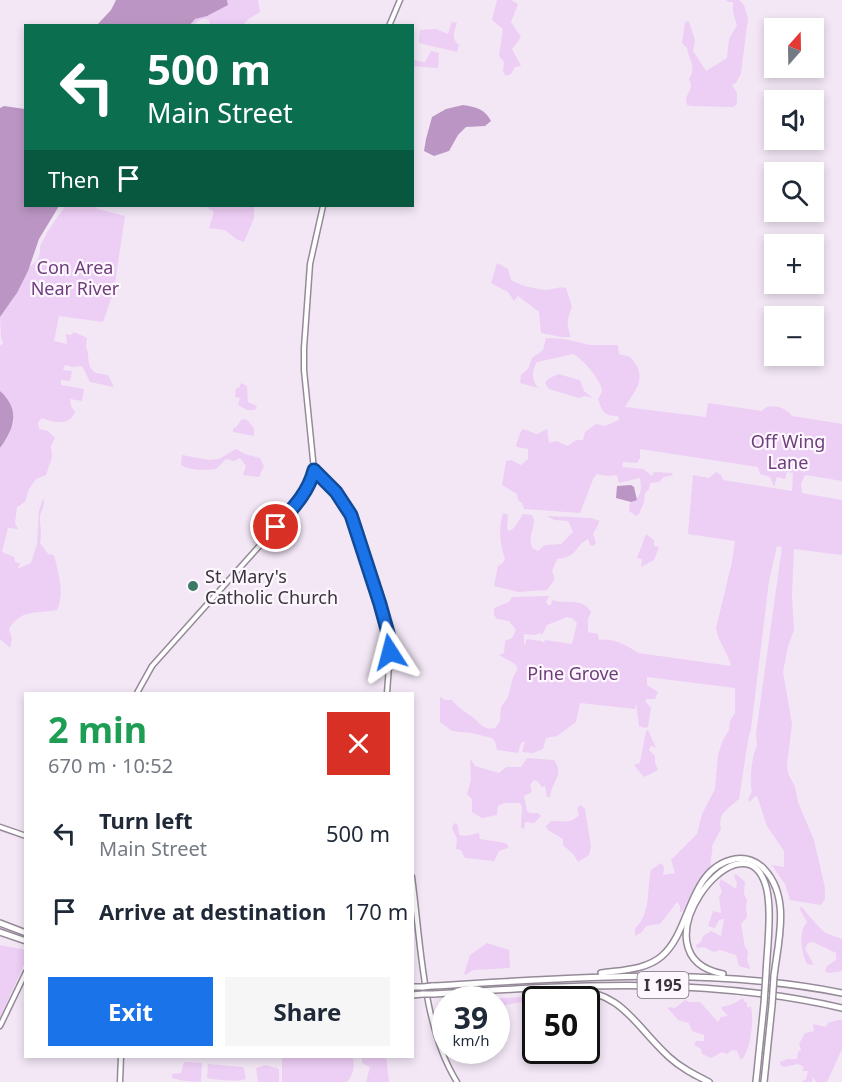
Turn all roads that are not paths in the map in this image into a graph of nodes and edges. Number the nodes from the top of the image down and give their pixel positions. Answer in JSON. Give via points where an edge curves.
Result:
{"nodes":[{"id":1,"x":400,"y":0,"type":"edge"},
{"id":2,"x":390,"y":24,"type":"edge"},
{"id":3,"x":323,"y":207,"type":"edge"},
{"id":4,"x":314,"y":470,"type":"junction"},
{"id":5,"x":138,"y":692,"type":"edge"},
{"id":6,"x":387,"y":692,"type":"edge"},
{"id":7,"x":0,"y":827,"type":"edge"},
{"id":8,"x":24,"y":835,"type":"edge"},
{"id":9,"x":414,"y":897,"type":"edge"},
{"id":10,"x":0,"y":923,"type":"edge"},
{"id":11,"x":0,"y":932,"type":"edge"},
{"id":12,"x":24,"y":932,"type":"edge"},
{"id":13,"x":24,"y":940,"type":"edge"},
{"id":14,"x":24,"y":976,"type":"edge"},
{"id":15,"x":573,"y":978,"type":"junction"},
{"id":16,"x":758,"y":980,"type":"junction"},
{"id":17,"x":582,"y":986,"type":"edge"},
{"id":18,"x":414,"y":987,"type":"edge"},
{"id":19,"x":522,"y":989,"type":"edge"},
{"id":20,"x":842,"y":993,"type":"edge"},
{"id":21,"x":414,"y":995,"type":"edge"},
{"id":22,"x":600,"y":996,"type":"edge"},
{"id":23,"x":842,"y":1008,"type":"edge"},
{"id":24,"x":0,"y":1026,"type":"edge"},
{"id":25,"x":121,"y":1058,"type":"edge"},
{"id":26,"x":120,"y":1082,"type":"edge"},
{"id":27,"x":457,"y":1082,"type":"edge"},
{"id":28,"x":709,"y":1082,"type":"edge"},
{"id":29,"x":756,"y":1082,"type":"edge"},
{"id":30,"x":764,"y":1082,"type":"edge"}],
"edges":[{"from":1,"to":2,"type":"main road"},
{"from":3,"to":4,"type":"main road","via":[[310,264],[304,348]]},
{"from":4,"to":5,"type":"main road","via":[[297,504],[152,666]]},
{"from":4,"to":6,"type":"main road","via":[[348,510],[367,560],[389,638]]},
{"from":7,"to":8,"type":"main road"},
{"from":9,"to":27,"type":"main road","via":[[432,1019]]},
{"from":10,"to":12,"type":"highway"},
{"from":11,"to":13,"type":"highway"},
{"from":14,"to":24,"type":"main road"},
{"from":15,"to":16,"type":"highway","number":"I 195","via":[[652,975]]},
{"from":15,"to":18,"type":"highway","number":"I 195","bridge":true},
{"from":15,"to":30,"type":"highway","bridge":true,"via":[[640,967],[659,959],[673,944],[702,884],[720,866],[738,859],[749,860],[772,879],[780,916]]},
{"from":16,"to":20,"type":"highway","number":"I 195"},
{"from":16,"to":29,"type":"highway","bridge":true,"via":[[708,970],[694,958],[689,946],[688,925],[698,897],[713,877],[734,866],[754,868],[766,884],[768,896],[766,974]]},
{"from":17,"to":23,"type":"highway","number":"I 195","via":[[704,987]]},
{"from":19,"to":21,"type":"highway","number":"I 195","bridge":true},
{"from":22,"to":28,"type":"highway","via":[[631,1014],[672,1060]]},
{"from":25,"to":26,"type":"main road"}]}
